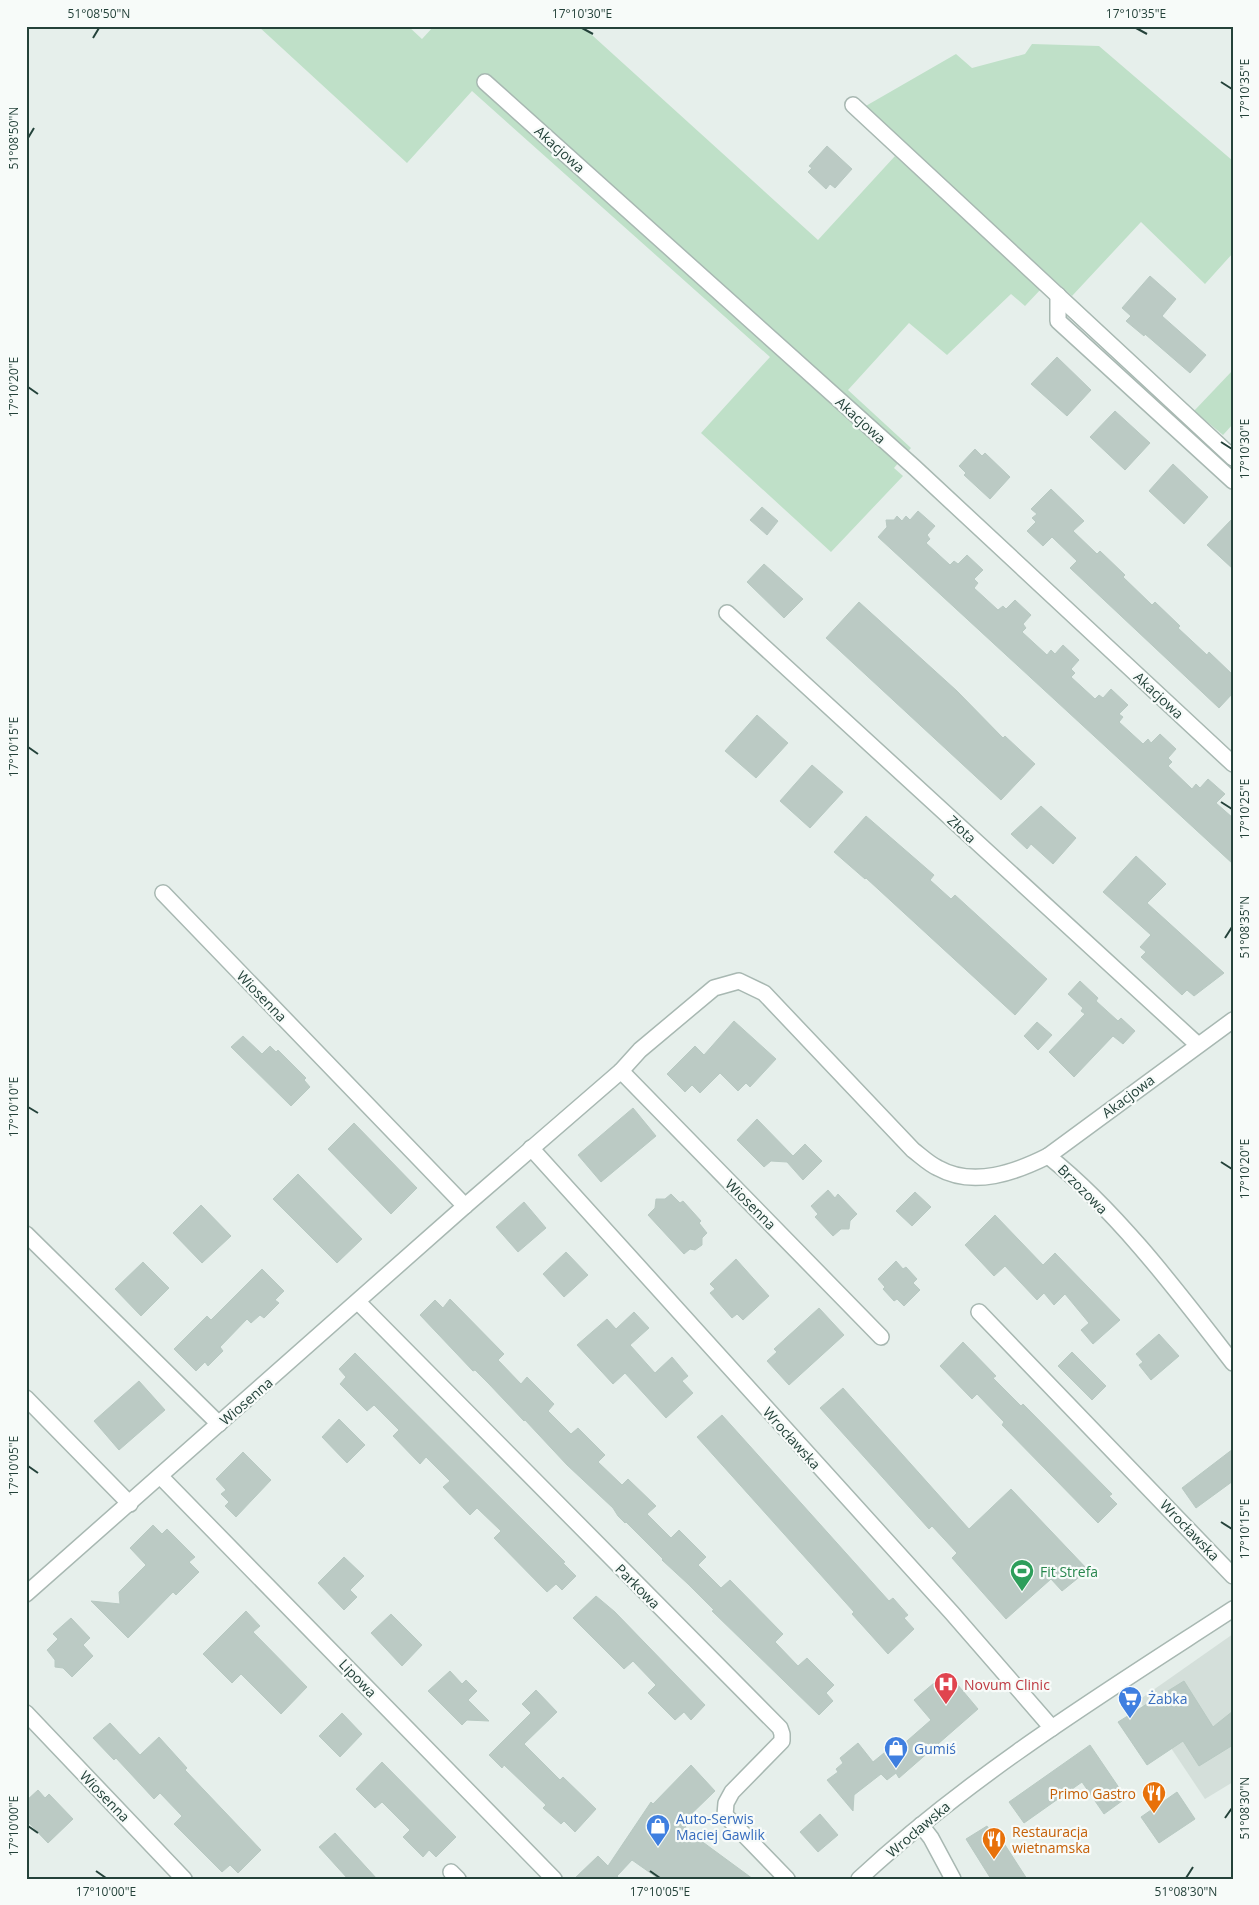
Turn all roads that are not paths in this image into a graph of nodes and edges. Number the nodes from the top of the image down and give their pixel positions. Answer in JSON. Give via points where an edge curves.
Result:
{"nodes":[{"id":1,"x":485,"y":82,"type":"dead end"},
{"id":2,"x":853,"y":105,"type":"dead end"},
{"id":3,"x":1058,"y":295,"type":"junction"},
{"id":4,"x":1233,"y":458,"type":"edge"},
{"id":5,"x":1233,"y":481,"type":"edge"},
{"id":6,"x":727,"y":613,"type":"dead end"},
{"id":7,"x":1233,"y":764,"type":"edge"},
{"id":8,"x":163,"y":893,"type":"dead end"},
{"id":9,"x":739,"y":981,"type":"joint"},
{"id":10,"x":1233,"y":1020,"type":"edge"},
{"id":11,"x":1198,"y":1045,"type":"junction"},
{"id":12,"x":621,"y":1071,"type":"junction"},
{"id":13,"x":531,"y":1148,"type":"junction"},
{"id":14,"x":1048,"y":1156,"type":"junction"},
{"id":15,"x":465,"y":1206,"type":"junction"},
{"id":16,"x":26,"y":1234,"type":"edge"},
{"id":17,"x":358,"y":1302,"type":"junction"},
{"id":18,"x":979,"y":1312,"type":"dead end"},
{"id":19,"x":881,"y":1337,"type":"dead end"},
{"id":20,"x":1233,"y":1363,"type":"edge"},
{"id":21,"x":26,"y":1398,"type":"edge"},
{"id":22,"x":219,"y":1424,"type":"junction"},
{"id":23,"x":161,"y":1477,"type":"junction"},
{"id":24,"x":130,"y":1504,"type":"junction"},
{"id":25,"x":1233,"y":1576,"type":"edge"},
{"id":26,"x":29,"y":1588,"type":"edge"},
{"id":27,"x":1233,"y":1609,"type":"edge"},
{"id":28,"x":26,"y":1713,"type":"edge"},
{"id":29,"x":1052,"y":1728,"type":"junction"},
{"id":30,"x":921,"y":1825,"type":"junction"},
{"id":31,"x":184,"y":1879,"type":"edge"},
{"id":32,"x":554,"y":1879,"type":"edge"},
{"id":33,"x":787,"y":1879,"type":"edge"},
{"id":34,"x":860,"y":1879,"type":"edge"},
{"id":35,"x":953,"y":1879,"type":"edge"}],
"edges":[{"from":1,"to":7,"type":"street","name":"Akacjowa","via":[[914,467]]},
{"from":2,"to":3,"type":"street"},
{"from":3,"to":4,"type":"street"},
{"from":3,"to":5,"type":"street","via":[[1058,321]]},
{"from":6,"to":11,"type":"street","name":"Złota"},
{"from":8,"to":15,"type":"street","name":"Wiosenna"},
{"from":9,"to":12,"type":"street","name":"Wiosenna","via":[[714,988],[640,1050]]},
{"from":9,"to":14,"type":"street","name":"Brzozowa","via":[[764,993],[913,1150],[939,1169],[960,1175],[990,1177],[1016,1171]]},
{"from":10,"to":11,"type":"street","name":"Akacjowa"},
{"from":11,"to":14,"type":"street","name":"Akacjowa"},
{"from":12,"to":13,"type":"street","name":"Wiosenna"},
{"from":12,"to":19,"type":"street","name":"Wiosenna"},
{"from":13,"to":15,"type":"street","name":"Wiosenna"},
{"from":13,"to":29,"type":"street","name":"Wrocławska"},
{"from":14,"to":20,"type":"street","name":"Brzozowa","via":[[1072,1174],[1160,1270]]},
{"from":15,"to":17,"type":"street","name":"Wiosenna"},
{"from":16,"to":22,"type":"street"},
{"from":17,"to":22,"type":"street","name":"Wiosenna"},
{"from":17,"to":33,"type":"street","name":"Parkowa","via":[[780,1728],[782,1740],[732,1792],[726,1803],[725,1815]]},
{"from":18,"to":25,"type":"street","name":"Wrocławska"},
{"from":21,"to":24,"type":"street"},
{"from":22,"to":23,"type":"street","name":"Wiosenna"},
{"from":23,"to":24,"type":"street","name":"Wiosenna"},
{"from":23,"to":32,"type":"street","name":"Lipowa"},
{"from":24,"to":26,"type":"street","name":"Wiosenna"},
{"from":27,"to":29,"type":"street","name":"Wrocławska"},
{"from":28,"to":31,"type":"street","name":"Wiosenna"},
{"from":29,"to":30,"type":"street","name":"Wrocławska"},
{"from":30,"to":34,"type":"street","name":"Wrocławska"},
{"from":30,"to":35,"type":"street"}]}
